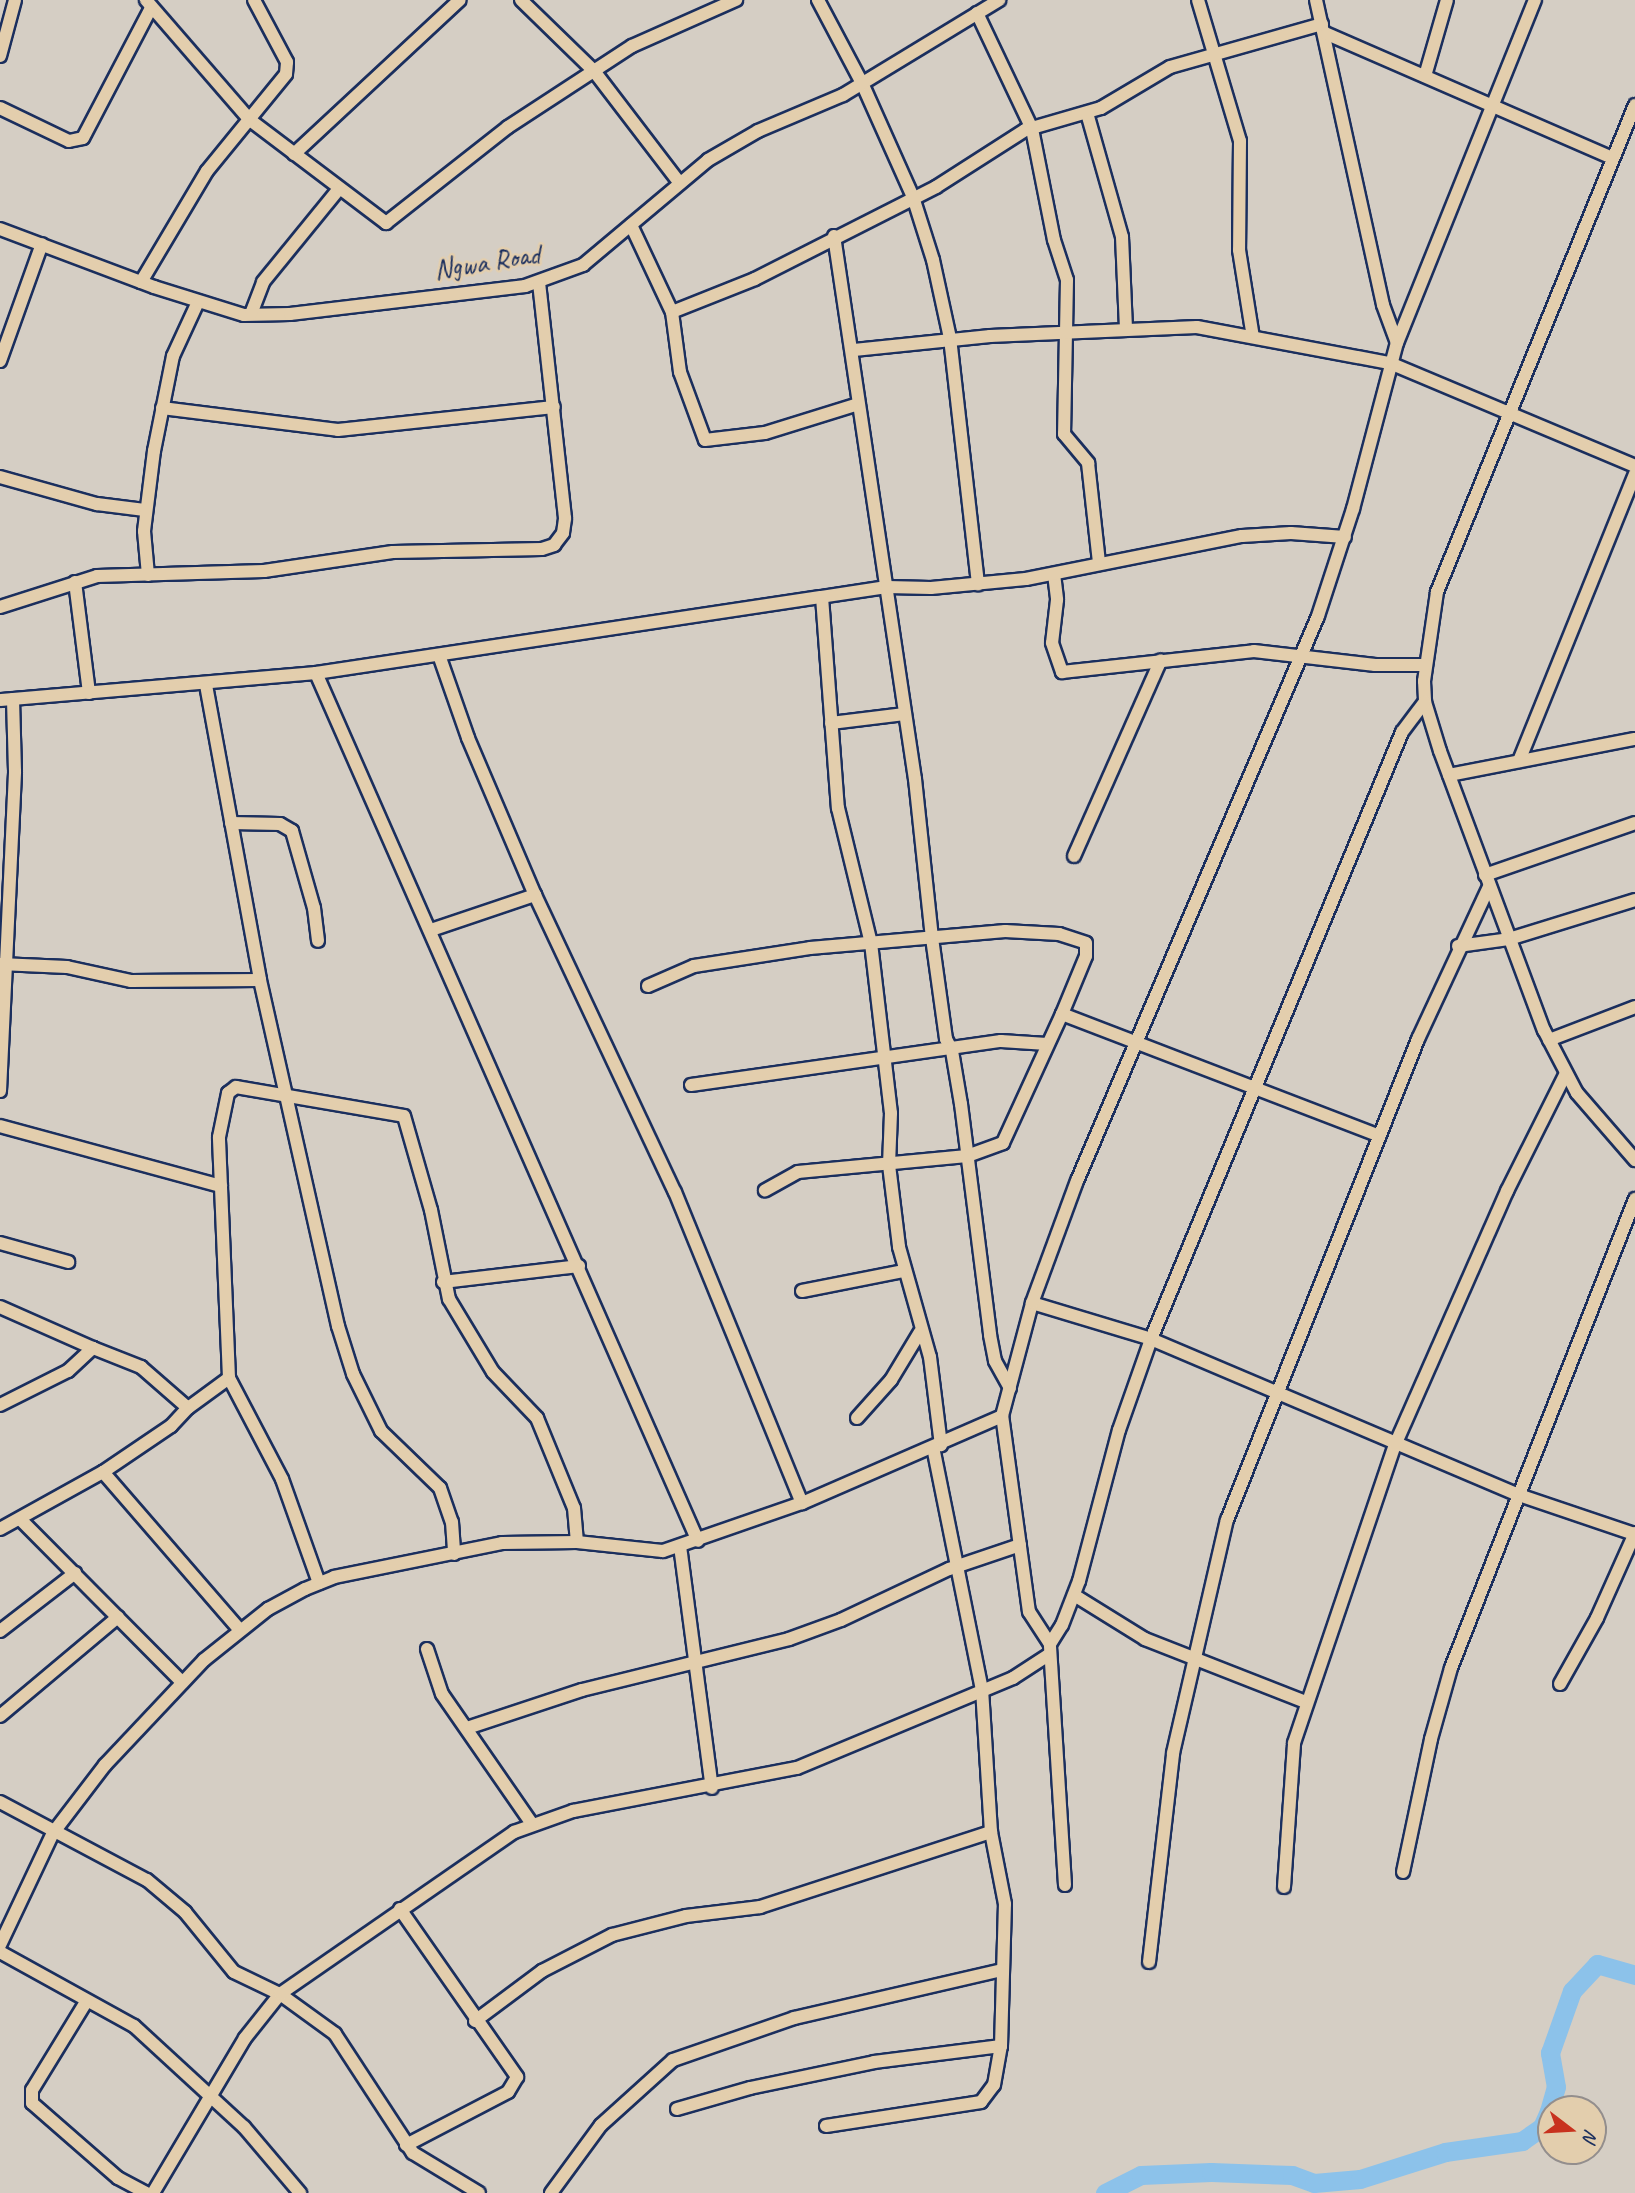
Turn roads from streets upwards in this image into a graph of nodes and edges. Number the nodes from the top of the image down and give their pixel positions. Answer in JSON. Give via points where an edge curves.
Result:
{"nodes":[{"id":1,"x":15,"y":0,"type":"edge"},
{"id":2,"x":254,"y":0,"type":"edge"},
{"id":3,"x":460,"y":0,"type":"edge"},
{"id":4,"x":521,"y":0,"type":"edge"},
{"id":5,"x":818,"y":0,"type":"edge"},
{"id":6,"x":999,"y":0,"type":"edge"},
{"id":7,"x":1198,"y":0,"type":"edge"},
{"id":8,"x":1316,"y":0,"type":"edge"},
{"id":9,"x":1447,"y":0,"type":"edge"},
{"id":10,"x":1535,"y":0,"type":"edge"},
{"id":11,"x":731,"y":1,"type":"edge"},
{"id":12,"x":148,"y":4,"type":"edge"},
{"id":13,"x":539,"y":5,"type":"edge"},
{"id":14,"x":976,"y":13,"type":"junction"},
{"id":15,"x":1324,"y":29,"type":"junction"},
{"id":16,"x":1217,"y":53,"type":"junction"},
{"id":17,"x":0,"y":56,"type":"edge"},
{"id":18,"x":594,"y":71,"type":"junction"},
{"id":19,"x":1425,"y":76,"type":"junction"},
{"id":20,"x":862,"y":83,"type":"junction"},
{"id":21,"x":1635,"y":104,"type":"edge"},
{"id":22,"x":1492,"y":105,"type":"junction"},
{"id":23,"x":0,"y":108,"type":"edge"},
{"id":24,"x":1087,"y":113,"type":"junction"},
{"id":25,"x":250,"y":120,"type":"junction"},
{"id":26,"x":1032,"y":129,"type":"junction"},
{"id":27,"x":294,"y":154,"type":"junction"},
{"id":28,"x":1613,"y":158,"type":"junction"},
{"id":29,"x":678,"y":181,"type":"junction"},
{"id":30,"x":338,"y":190,"type":"junction"},
{"id":31,"x":914,"y":197,"type":"junction"},
{"id":32,"x":631,"y":225,"type":"junction"},
{"id":33,"x":0,"y":229,"type":"edge"},
{"id":34,"x":834,"y":236,"type":"junction"},
{"id":35,"x":42,"y":244,"type":"junction"},
{"id":36,"x":141,"y":282,"type":"junction"},
{"id":37,"x":539,"y":282,"type":"junction"},
{"id":38,"x":198,"y":302,"type":"junction"},
{"id":39,"x":673,"y":312,"type":"junction"},
{"id":40,"x":251,"y":314,"type":"junction"},
{"id":41,"x":1126,"y":328,"type":"junction"},
{"id":42,"x":1069,"y":331,"type":"junction"},
{"id":43,"x":1253,"y":337,"type":"junction"},
{"id":44,"x":950,"y":338,"type":"junction"},
{"id":45,"x":1397,"y":342,"type":"junction"},
{"id":46,"x":854,"y":350,"type":"junction"},
{"id":47,"x":0,"y":361,"type":"edge"},
{"id":48,"x":1390,"y":362,"type":"junction"},
{"id":49,"x":858,"y":404,"type":"junction"},
{"id":50,"x":554,"y":407,"type":"junction"},
{"id":51,"x":162,"y":408,"type":"junction"},
{"id":52,"x":1510,"y":412,"type":"junction"},
{"id":53,"x":1635,"y":466,"type":"edge"},
{"id":54,"x":1635,"y":474,"type":"edge"},
{"id":55,"x":0,"y":477,"type":"edge"},
{"id":56,"x":145,"y":510,"type":"junction"},
{"id":57,"x":1345,"y":537,"type":"junction"},
{"id":58,"x":1100,"y":563,"type":"junction"},
{"id":59,"x":148,"y":575,"type":"junction"},
{"id":60,"x":1054,"y":575,"type":"junction"},
{"id":61,"x":75,"y":582,"type":"junction"},
{"id":62,"x":978,"y":584,"type":"junction"},
{"id":63,"x":887,"y":587,"type":"junction"},
{"id":64,"x":822,"y":597,"type":"junction"},
{"id":65,"x":0,"y":607,"type":"edge"},
{"id":66,"x":439,"y":655,"type":"junction"},
{"id":67,"x":1301,"y":657,"type":"junction"},
{"id":68,"x":1161,"y":660,"type":"junction"},
{"id":69,"x":1424,"y":664,"type":"junction"},
{"id":70,"x":316,"y":673,"type":"junction"},
{"id":71,"x":206,"y":685,"type":"junction"},
{"id":72,"x":89,"y":693,"type":"junction"},
{"id":73,"x":7,"y":699,"type":"edge"},
{"id":74,"x":1425,"y":702,"type":"junction"},
{"id":75,"x":904,"y":714,"type":"junction"},
{"id":76,"x":831,"y":723,"type":"junction"},
{"id":77,"x":1635,"y":739,"type":"edge"},
{"id":78,"x":1519,"y":761,"type":"junction"},
{"id":79,"x":1449,"y":775,"type":"junction"},
{"id":80,"x":231,"y":823,"type":"junction"},
{"id":81,"x":1635,"y":823,"type":"edge"},
{"id":82,"x":1074,"y":856,"type":"dead end"},
{"id":83,"x":1487,"y":881,"type":"junction"},
{"id":84,"x":535,"y":895,"type":"junction"},
{"id":85,"x":1635,"y":900,"type":"edge"},
{"id":86,"x":431,"y":930,"type":"junction"},
{"id":87,"x":932,"y":938,"type":"junction"},
{"id":88,"x":1509,"y":939,"type":"junction"},
{"id":89,"x":318,"y":942,"type":"dead end"},
{"id":90,"x":871,"y":943,"type":"junction"},
{"id":91,"x":1458,"y":946,"type":"junction"},
{"id":92,"x":3,"y":964,"type":"edge"},
{"id":93,"x":260,"y":980,"type":"junction"},
{"id":94,"x":648,"y":986,"type":"dead end"},
{"id":95,"x":1635,"y":1007,"type":"edge"},
{"id":96,"x":1062,"y":1014,"type":"junction"},
{"id":97,"x":1549,"y":1041,"type":"junction"},
{"id":98,"x":1047,"y":1044,"type":"junction"},
{"id":99,"x":1135,"y":1044,"type":"junction"},
{"id":100,"x":952,"y":1051,"type":"junction"},
{"id":101,"x":885,"y":1058,"type":"junction"},
{"id":102,"x":1566,"y":1075,"type":"junction"},
{"id":103,"x":691,"y":1085,"type":"dead end"},
{"id":104,"x":1257,"y":1088,"type":"junction"},
{"id":105,"x":0,"y":1091,"type":"edge"},
{"id":106,"x":288,"y":1094,"type":"junction"},
{"id":107,"x":0,"y":1126,"type":"edge"},
{"id":108,"x":1379,"y":1136,"type":"junction"},
{"id":109,"x":967,"y":1156,"type":"junction"},
{"id":110,"x":1635,"y":1160,"type":"edge"},
{"id":111,"x":890,"y":1165,"type":"junction"},
{"id":112,"x":221,"y":1186,"type":"junction"},
{"id":113,"x":765,"y":1190,"type":"dead end"},
{"id":114,"x":1635,"y":1199,"type":"edge"},
{"id":115,"x":0,"y":1243,"type":"edge"},
{"id":116,"x":68,"y":1262,"type":"dead end"},
{"id":117,"x":579,"y":1266,"type":"junction"},
{"id":118,"x":904,"y":1271,"type":"junction"},
{"id":119,"x":443,"y":1282,"type":"junction"},
{"id":120,"x":802,"y":1291,"type":"dead end"},
{"id":121,"x":1032,"y":1303,"type":"junction"},
{"id":122,"x":0,"y":1307,"type":"edge"},
{"id":123,"x":920,"y":1332,"type":"junction"},
{"id":124,"x":1151,"y":1339,"type":"junction"},
{"id":125,"x":93,"y":1348,"type":"junction"},
{"id":126,"x":229,"y":1378,"type":"junction"},
{"id":127,"x":1010,"y":1388,"type":"junction"},
{"id":128,"x":1276,"y":1392,"type":"junction"},
{"id":129,"x":0,"y":1405,"type":"edge"},
{"id":130,"x":188,"y":1408,"type":"junction"},
{"id":131,"x":1002,"y":1416,"type":"junction"},
{"id":132,"x":857,"y":1418,"type":"dead end"},
{"id":133,"x":1395,"y":1445,"type":"junction"},
{"id":134,"x":937,"y":1447,"type":"junction"},
{"id":135,"x":103,"y":1472,"type":"junction"},
{"id":136,"x":1519,"y":1495,"type":"junction"},
{"id":137,"x":802,"y":1503,"type":"junction"},
{"id":138,"x":20,"y":1519,"type":"junction"},
{"id":139,"x":0,"y":1529,"type":"edge"},
{"id":140,"x":1635,"y":1533,"type":"edge"},
{"id":141,"x":698,"y":1541,"type":"junction"},
{"id":142,"x":578,"y":1542,"type":"junction"},
{"id":143,"x":1020,"y":1545,"type":"junction"},
{"id":144,"x":680,"y":1546,"type":"junction"},
{"id":145,"x":454,"y":1553,"type":"junction"},
{"id":146,"x":958,"y":1566,"type":"junction"},
{"id":147,"x":75,"y":1573,"type":"junction"},
{"id":148,"x":319,"y":1583,"type":"junction"},
{"id":149,"x":1074,"y":1595,"type":"junction"},
{"id":150,"x":118,"y":1617,"type":"junction"},
{"id":151,"x":240,"y":1630,"type":"junction"},
{"id":152,"x":0,"y":1631,"type":"edge"},
{"id":153,"x":427,"y":1649,"type":"dead end"},
{"id":154,"x":1050,"y":1649,"type":"junction"},
{"id":155,"x":1194,"y":1655,"type":"junction"},
{"id":156,"x":699,"y":1660,"type":"junction"},
{"id":157,"x":182,"y":1682,"type":"junction"},
{"id":158,"x":1560,"y":1684,"type":"dead end"},
{"id":159,"x":982,"y":1690,"type":"junction"},
{"id":160,"x":1307,"y":1702,"type":"junction"},
{"id":161,"x":3,"y":1706,"type":"edge"},
{"id":162,"x":467,"y":1728,"type":"junction"},
{"id":163,"x":712,"y":1788,"type":"junction"},
{"id":164,"x":0,"y":1802,"type":"edge"},
{"id":165,"x":533,"y":1824,"type":"junction"},
{"id":166,"x":991,"y":1832,"type":"junction"},
{"id":167,"x":53,"y":1833,"type":"junction"},
{"id":168,"x":1404,"y":1872,"type":"dead end"},
{"id":169,"x":1065,"y":1885,"type":"dead end"},
{"id":170,"x":1284,"y":1888,"type":"dead end"},
{"id":171,"x":400,"y":1909,"type":"junction"},
{"id":172,"x":3,"y":1930,"type":"edge"},
{"id":173,"x":0,"y":1945,"type":"edge"},
{"id":174,"x":0,"y":1952,"type":"edge"},
{"id":175,"x":1149,"y":1962,"type":"dead end"},
{"id":176,"x":1002,"y":1970,"type":"junction"},
{"id":177,"x":280,"y":1994,"type":"junction"},
{"id":178,"x":86,"y":2002,"type":"junction"},
{"id":179,"x":475,"y":2021,"type":"junction"},
{"id":180,"x":1001,"y":2046,"type":"junction"},
{"id":181,"x":210,"y":2095,"type":"junction"},
{"id":182,"x":677,"y":2109,"type":"dead end"},
{"id":183,"x":826,"y":2126,"type":"dead end"},
{"id":184,"x":406,"y":2145,"type":"junction"},
{"id":185,"x":455,"y":2189,"type":"edge"},
{"id":186,"x":146,"y":2193,"type":"edge"},
{"id":187,"x":153,"y":2193,"type":"edge"},
{"id":188,"x":300,"y":2193,"type":"edge"},
{"id":189,"x":480,"y":2193,"type":"edge"},
{"id":190,"x":551,"y":2193,"type":"edge"}],
"edges":[{"from":1,"to":17,"type":"street"},
{"from":2,"to":25,"type":"street","via":[[287,69]]},
{"from":3,"to":27,"type":"street"},
{"from":4,"to":13,"type":"street"},
{"from":5,"to":20,"type":"street"},
{"from":6,"to":14,"type":"street","name":"Ngwa Road"},
{"from":7,"to":16,"type":"street"},
{"from":8,"to":15,"type":"street"},
{"from":9,"to":19,"type":"street"},
{"from":10,"to":22,"type":"street"},
{"from":11,"to":18,"type":"street","via":[[632,46]]},
{"from":12,"to":23,"type":"street","via":[[83,138],[69,141]]},
{"from":12,"to":25,"type":"street"},
{"from":13,"to":18,"type":"street"},
{"from":14,"to":20,"type":"street","name":"Ngwa Road"},
{"from":14,"to":26,"type":"street"},
{"from":15,"to":16,"type":"street"},
{"from":15,"to":19,"type":"street"},
{"from":15,"to":45,"type":"street","via":[[1383,305]]},
{"from":16,"to":24,"type":"street","via":[[1159,73],[1122,98]]},
{"from":16,"to":43,"type":"street","via":[[1243,162],[1239,250]]},
{"from":18,"to":29,"type":"street"},
{"from":18,"to":30,"type":"street","via":[[508,127],[392,222],[378,220]]},
{"from":19,"to":22,"type":"street"},
{"from":20,"to":29,"type":"street","name":"Ngwa Road","via":[[758,131]]},
{"from":20,"to":31,"type":"street"},
{"from":21,"to":28,"type":"street"},
{"from":22,"to":28,"type":"street"},
{"from":22,"to":45,"type":"street"},
{"from":24,"to":26,"type":"street"},
{"from":24,"to":41,"type":"street","via":[[1122,237]]},
{"from":25,"to":27,"type":"street"},
{"from":25,"to":36,"type":"street","via":[[208,171]]},
{"from":26,"to":31,"type":"street"},
{"from":26,"to":42,"type":"street","via":[[1054,240],[1067,280]]},
{"from":27,"to":30,"type":"street"},
{"from":28,"to":52,"type":"street"},
{"from":29,"to":32,"type":"street","name":"Ngwa Road"},
{"from":30,"to":40,"type":"street","via":[[264,282]]},
{"from":31,"to":34,"type":"street"},
{"from":31,"to":44,"type":"street"},
{"from":32,"to":37,"type":"street","name":"Ngwa Road","via":[[583,265]]},
{"from":32,"to":39,"type":"street"},
{"from":33,"to":35,"type":"street","name":"Ngwa Road"},
{"from":34,"to":39,"type":"street","via":[[755,279]]},
{"from":34,"to":46,"type":"street"},
{"from":35,"to":36,"type":"street","name":"Ngwa Road"},
{"from":35,"to":47,"type":"street"},
{"from":36,"to":38,"type":"street","name":"Ngwa Road"},
{"from":37,"to":40,"type":"street","name":"Ngwa Road","via":[[290,314]]},
{"from":37,"to":50,"type":"street"},
{"from":38,"to":40,"type":"street","name":"Ngwa Road"},
{"from":38,"to":51,"type":"street","via":[[173,356]]},
{"from":39,"to":49,"type":"street","via":[[680,372],[705,440],[765,433]]},
{"from":41,"to":42,"type":"street"},
{"from":41,"to":43,"type":"street","via":[[1183,326]]},
{"from":42,"to":44,"type":"street"},
{"from":42,"to":58,"type":"street","via":[[1065,434],[1088,463]]},
{"from":43,"to":48,"type":"street"},
{"from":44,"to":46,"type":"street"},
{"from":44,"to":62,"type":"street"},
{"from":45,"to":48,"type":"street"},
{"from":46,"to":49,"type":"street"},
{"from":48,"to":52,"type":"street"},
{"from":48,"to":57,"type":"street"},
{"from":49,"to":63,"type":"street"},
{"from":50,"to":51,"type":"street","via":[[338,430]]},
{"from":50,"to":59,"type":"street","via":[[565,528],[549,547],[393,552],[294,569]]},
{"from":51,"to":56,"type":"street"},
{"from":52,"to":53,"type":"street"},
{"from":52,"to":69,"type":"street","via":[[1437,592]]},
{"from":54,"to":78,"type":"street"},
{"from":55,"to":56,"type":"street","via":[[97,504]]},
{"from":56,"to":59,"type":"street"},
{"from":57,"to":58,"type":"street","via":[[1242,536]]},
{"from":57,"to":67,"type":"street"},
{"from":58,"to":60,"type":"street"},
{"from":59,"to":61,"type":"street","via":[[97,576]]},
{"from":60,"to":62,"type":"street"},
{"from":60,"to":68,"type":"street","via":[[1057,600],[1052,643],[1062,672]]},
{"from":61,"to":65,"type":"street"},
{"from":61,"to":72,"type":"street"},
{"from":62,"to":63,"type":"street"},
{"from":63,"to":64,"type":"street"},
{"from":63,"to":75,"type":"street"},
{"from":64,"to":66,"type":"street"},
{"from":64,"to":76,"type":"street"},
{"from":66,"to":70,"type":"street"},
{"from":66,"to":84,"type":"street","via":[[468,738]]},
{"from":67,"to":68,"type":"street","via":[[1254,651]]},
{"from":67,"to":69,"type":"street","via":[[1375,665]]},
{"from":67,"to":99,"type":"street"},
{"from":68,"to":82,"type":"street"},
{"from":69,"to":74,"type":"street"},
{"from":70,"to":71,"type":"street"},
{"from":70,"to":86,"type":"street"},
{"from":71,"to":72,"type":"street"},
{"from":71,"to":80,"type":"street"},
{"from":72,"to":73,"type":"street"},
{"from":73,"to":92,"type":"street","via":[[15,771]]},
{"from":74,"to":79,"type":"street"},
{"from":74,"to":104,"type":"street","via":[[1402,732]]},
{"from":75,"to":76,"type":"street"},
{"from":75,"to":87,"type":"street"},
{"from":76,"to":90,"type":"street","via":[[841,826]]},
{"from":77,"to":78,"type":"street"},
{"from":78,"to":79,"type":"street"},
{"from":79,"to":83,"type":"street"},
{"from":80,"to":89,"type":"street","via":[[280,824],[292,831],[314,908]]},
{"from":80,"to":93,"type":"street"},
{"from":81,"to":83,"type":"street"},
{"from":83,"to":88,"type":"street"},
{"from":83,"to":91,"type":"street"},
{"from":84,"to":86,"type":"street"},
{"from":84,"to":137,"type":"street","via":[[675,1192]]},
{"from":85,"to":88,"type":"street"},
{"from":86,"to":117,"type":"street","via":[[533,1172]]},
{"from":87,"to":90,"type":"street"},
{"from":87,"to":96,"type":"street","via":[[1020,931],[1083,940],[1086,956]]},
{"from":87,"to":100,"type":"street","via":[[946,1039]]},
{"from":88,"to":91,"type":"street"},
{"from":88,"to":97,"type":"street"},
{"from":90,"to":94,"type":"street","via":[[709,962]]},
{"from":90,"to":101,"type":"street"},
{"from":91,"to":108,"type":"street"},
{"from":92,"to":93,"type":"street","via":[[67,967],[131,981]]},
{"from":92,"to":105,"type":"street"},
{"from":93,"to":106,"type":"street"},
{"from":95,"to":97,"type":"street"},
{"from":96,"to":98,"type":"street"},
{"from":96,"to":99,"type":"street"},
{"from":97,"to":102,"type":"street"},
{"from":98,"to":100,"type":"street","via":[[1001,1041]]},
{"from":98,"to":109,"type":"street","via":[[1003,1143]]},
{"from":99,"to":104,"type":"street"},
{"from":99,"to":121,"type":"street"},
{"from":100,"to":101,"type":"street"},
{"from":100,"to":109,"type":"street"},
{"from":101,"to":103,"type":"street"},
{"from":101,"to":111,"type":"street"},
{"from":102,"to":110,"type":"street","via":[[1593,1116]]},
{"from":102,"to":133,"type":"street","via":[[1507,1191]]},
{"from":104,"to":108,"type":"street"},
{"from":104,"to":124,"type":"street"},
{"from":106,"to":112,"type":"street","via":[[230,1089],[219,1137]]},
{"from":106,"to":119,"type":"street","via":[[404,1116],[431,1210]]},
{"from":106,"to":145,"type":"street","via":[[320,1256],[352,1374],[381,1430],[440,1489],[452,1521]]},
{"from":107,"to":112,"type":"street"},
{"from":108,"to":128,"type":"street"},
{"from":109,"to":111,"type":"street"},
{"from":109,"to":127,"type":"street","via":[[990,1335],[995,1361]]},
{"from":111,"to":113,"type":"street","via":[[798,1172]]},
{"from":111,"to":118,"type":"street"},
{"from":112,"to":126,"type":"street"},
{"from":114,"to":136,"type":"street"},
{"from":115,"to":116,"type":"street"},
{"from":117,"to":119,"type":"street"},
{"from":117,"to":141,"type":"street"},
{"from":118,"to":120,"type":"street"},
{"from":118,"to":123,"type":"street"},
{"from":119,"to":142,"type":"street","via":[[456,1313],[493,1372],[537,1418],[574,1507]]},
{"from":121,"to":124,"type":"street"},
{"from":121,"to":127,"type":"street"},
{"from":122,"to":125,"type":"street"},
{"from":123,"to":132,"type":"street","via":[[891,1380]]},
{"from":123,"to":134,"type":"street","via":[[934,1379]]},
{"from":124,"to":128,"type":"street"},
{"from":124,"to":149,"type":"street","via":[[1119,1430]]},
{"from":125,"to":129,"type":"street","via":[[68,1371]]},
{"from":125,"to":130,"type":"street","via":[[141,1367]]},
{"from":126,"to":130,"type":"street"},
{"from":126,"to":148,"type":"street","via":[[282,1479]]},
{"from":127,"to":131,"type":"street"},
{"from":128,"to":133,"type":"street"},
{"from":128,"to":155,"type":"street","via":[[1227,1520]]},
{"from":130,"to":135,"type":"street","via":[[171,1426]]},
{"from":131,"to":134,"type":"street"},
{"from":131,"to":143,"type":"street"},
{"from":133,"to":136,"type":"street"},
{"from":133,"to":160,"type":"street"},
{"from":134,"to":137,"type":"street"},
{"from":134,"to":146,"type":"street"},
{"from":135,"to":138,"type":"street"},
{"from":135,"to":151,"type":"street"},
{"from":136,"to":140,"type":"street"},
{"from":136,"to":168,"type":"street","via":[[1451,1668],[1431,1738]]},
{"from":137,"to":141,"type":"street"},
{"from":138,"to":139,"type":"street"},
{"from":138,"to":147,"type":"street"},
{"from":140,"to":158,"type":"street","via":[[1597,1618]]},
{"from":141,"to":144,"type":"street"},
{"from":142,"to":144,"type":"street","via":[[663,1551]]},
{"from":142,"to":145,"type":"street","via":[[502,1543]]},
{"from":143,"to":146,"type":"street"},
{"from":143,"to":154,"type":"street","via":[[1028,1612]]},
{"from":144,"to":156,"type":"street"},
{"from":145,"to":148,"type":"street"},
{"from":146,"to":156,"type":"street","via":[[799,1636]]},
{"from":146,"to":159,"type":"street"},
{"from":147,"to":150,"type":"street"},
{"from":147,"to":152,"type":"street"},
{"from":148,"to":151,"type":"street"},
{"from":149,"to":154,"type":"street"},
{"from":149,"to":155,"type":"street","via":[[1124,1629]]},
{"from":150,"to":157,"type":"street"},
{"from":150,"to":161,"type":"street"},
{"from":151,"to":157,"type":"street"},
{"from":153,"to":162,"type":"street","via":[[442,1694]]},
{"from":154,"to":159,"type":"street","via":[[1013,1678]]},
{"from":154,"to":169,"type":"street"},
{"from":155,"to":160,"type":"street"},
{"from":155,"to":175,"type":"street","via":[[1173,1753]]},
{"from":156,"to":162,"type":"street","via":[[582,1690]]},
{"from":156,"to":163,"type":"street"},
{"from":157,"to":167,"type":"street","via":[[105,1765]]},
{"from":159,"to":163,"type":"street","via":[[835,1755]]},
{"from":159,"to":166,"type":"street"},
{"from":160,"to":170,"type":"street","via":[[1294,1743]]},
{"from":162,"to":165,"type":"street"},
{"from":163,"to":165,"type":"street","via":[[573,1811]]},
{"from":164,"to":167,"type":"street"},
{"from":165,"to":171,"type":"street"},
{"from":166,"to":176,"type":"street","via":[[1003,1883]]},
{"from":166,"to":179,"type":"street","via":[[760,1907],[686,1916],[612,1935],[542,1971]]},
{"from":167,"to":172,"type":"street"},
{"from":167,"to":177,"type":"street","via":[[147,1880],[185,1912],[234,1972]]},
{"from":171,"to":177,"type":"street"},
{"from":171,"to":179,"type":"street"},
{"from":172,"to":173,"type":"street"},
{"from":174,"to":178,"type":"street"},
{"from":176,"to":180,"type":"street"},
{"from":176,"to":190,"type":"street","via":[[794,2018],[673,2060],[601,2125]]},
{"from":177,"to":181,"type":"street"},
{"from":177,"to":184,"type":"street","via":[[335,2034]]},
{"from":178,"to":181,"type":"street","via":[[134,2026]]},
{"from":178,"to":186,"type":"street","via":[[32,2090],[32,2103],[118,2178]]},
{"from":179,"to":184,"type":"street","via":[[510,2062],[516,2082],[480,2108]]},
{"from":180,"to":182,"type":"street","via":[[874,2062]]},
{"from":180,"to":183,"type":"street","via":[[994,2085],[981,2102]]},
{"from":181,"to":187,"type":"street"},
{"from":181,"to":188,"type":"street"},
{"from":184,"to":185,"type":"street"},
{"from":185,"to":189,"type":"street"}]}
